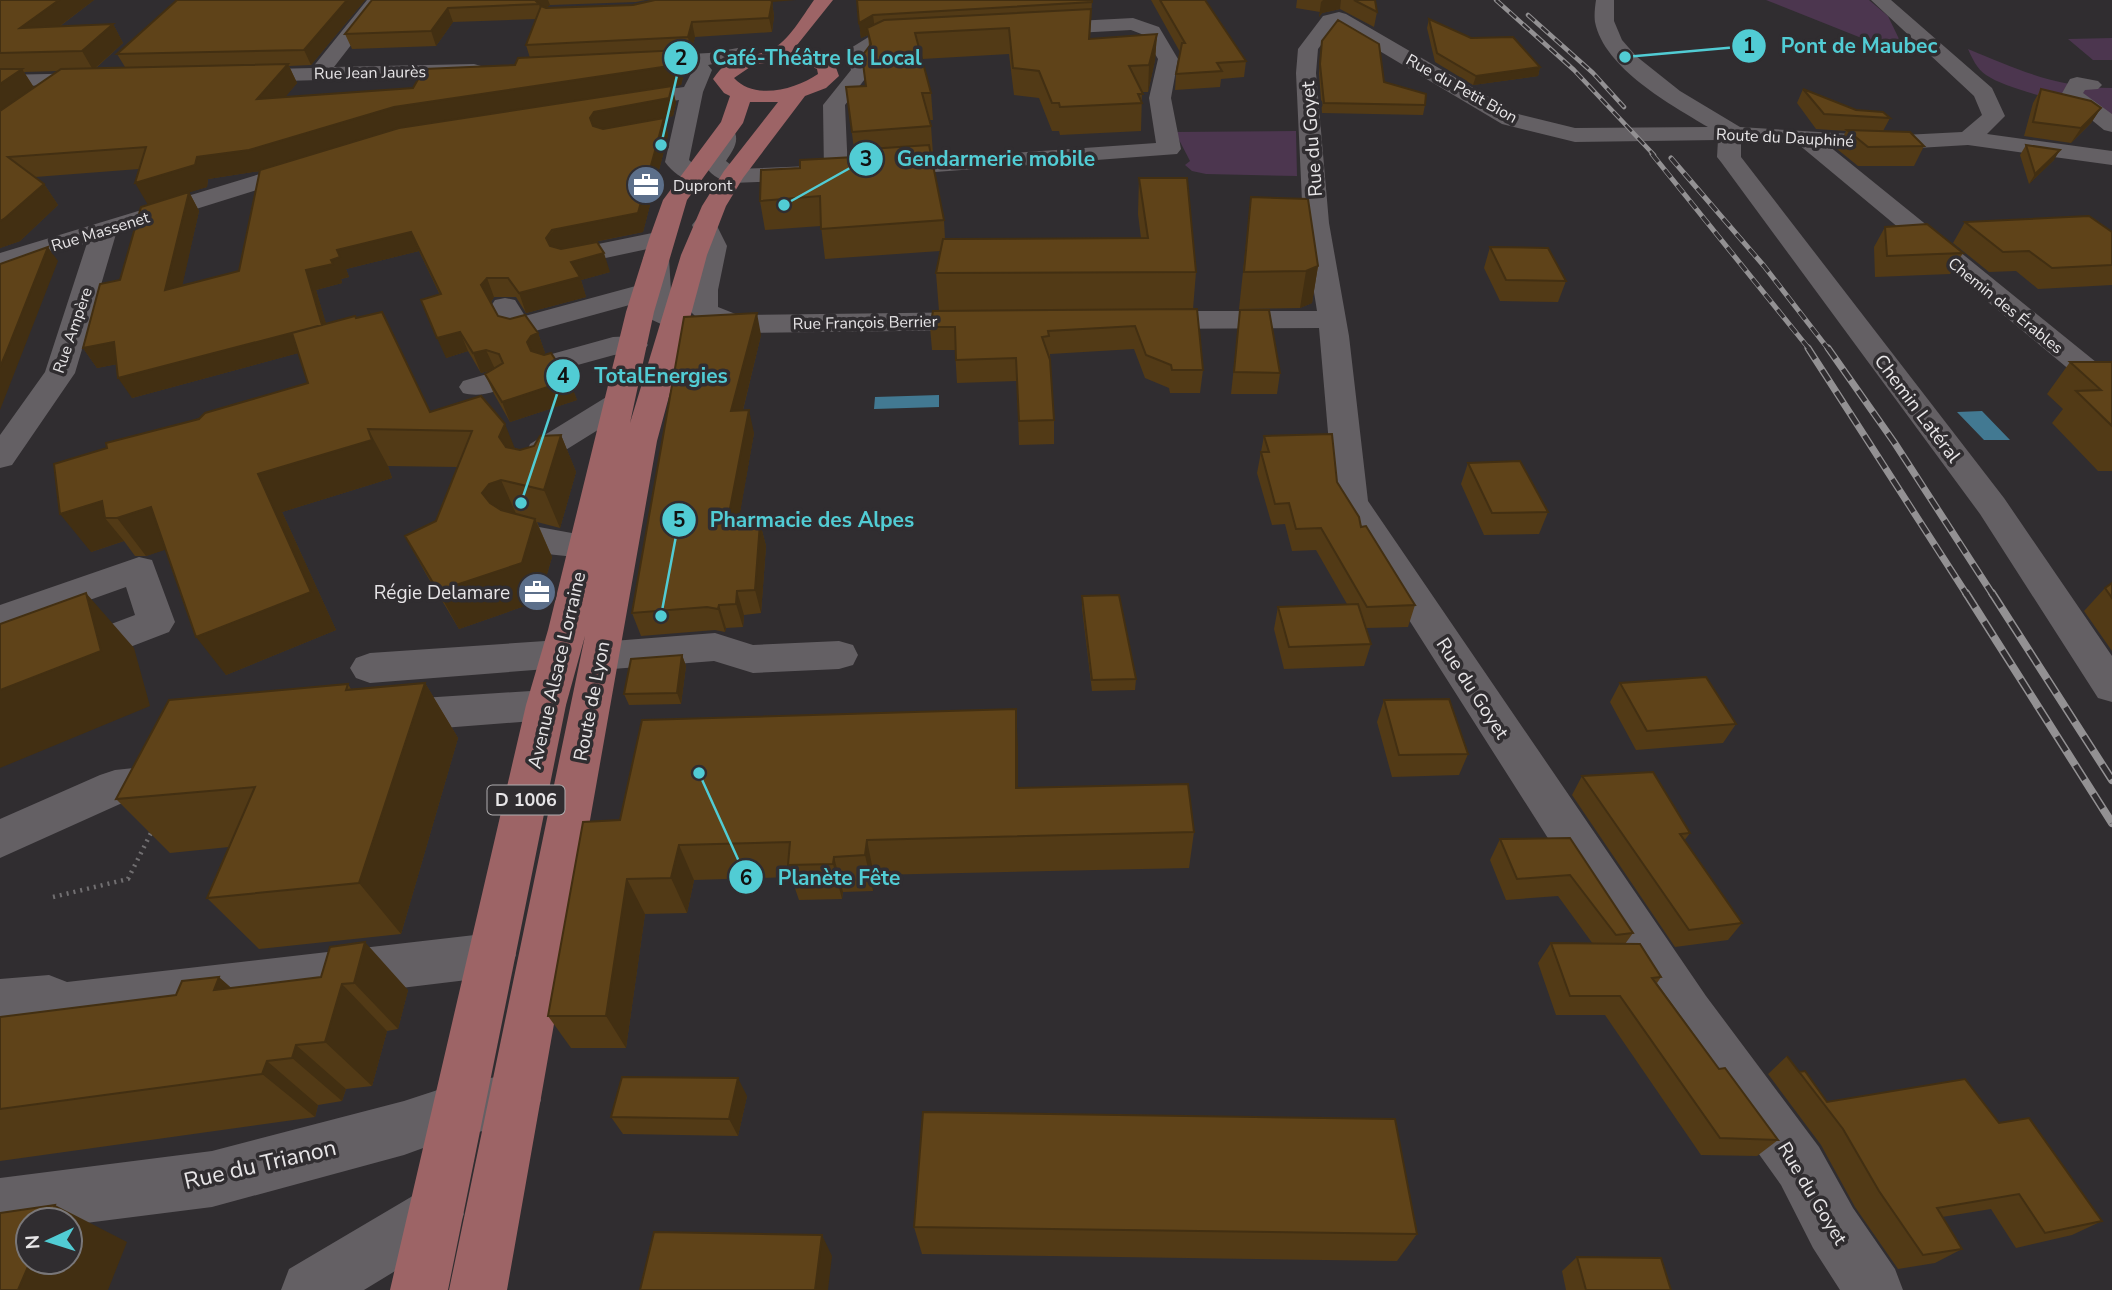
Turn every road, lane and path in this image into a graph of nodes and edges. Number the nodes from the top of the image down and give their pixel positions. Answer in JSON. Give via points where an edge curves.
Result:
{"nodes":[{"id":1,"x":377,"y":0,"type":"edge"},
{"id":2,"x":824,"y":0,"type":"edge"},
{"id":3,"x":1605,"y":0,"type":"edge"},
{"id":4,"x":1880,"y":0,"type":"edge"},
{"id":5,"x":1342,"y":9,"type":"edge"},
{"id":6,"x":1021,"y":29,"type":"edge"},
{"id":7,"x":938,"y":34,"type":"edge"},
{"id":8,"x":777,"y":55,"type":"junction"},
{"id":9,"x":709,"y":60,"type":"junction"},
{"id":10,"x":741,"y":60,"type":"junction"},
{"id":11,"x":489,"y":69,"type":"edge"},
{"id":12,"x":612,"y":69,"type":"edge"},
{"id":13,"x":318,"y":74,"type":"junction"},
{"id":14,"x":107,"y":76,"type":"edge"},
{"id":15,"x":223,"y":76,"type":"edge"},
{"id":16,"x":66,"y":80,"type":"junction"},
{"id":17,"x":0,"y":81,"type":"edge"},
{"id":18,"x":2091,"y":85,"type":"dead end"},
{"id":19,"x":692,"y":92,"type":"junction"},
{"id":20,"x":742,"y":94,"type":"junction"},
{"id":21,"x":796,"y":94,"type":"junction"},
{"id":22,"x":33,"y":103,"type":"edge"},
{"id":23,"x":596,"y":107,"type":"edge"},
{"id":24,"x":685,"y":122,"type":"junction"},
{"id":25,"x":2112,"y":125,"type":"edge"},
{"id":26,"x":658,"y":128,"type":"edge"},
{"id":27,"x":1697,"y":133,"type":"joint"},
{"id":28,"x":1735,"y":133,"type":"junction"},
{"id":29,"x":725,"y":134,"type":"junction"},
{"id":30,"x":1805,"y":138,"type":"junction"},
{"id":31,"x":1968,"y":138,"type":"junction"},
{"id":32,"x":2112,"y":158,"type":"edge"},
{"id":33,"x":325,"y":161,"type":"edge"},
{"id":34,"x":836,"y":172,"type":"junction"},
{"id":35,"x":692,"y":174,"type":"junction"},
{"id":36,"x":732,"y":176,"type":"junction"},
{"id":37,"x":705,"y":225,"type":"junction"},
{"id":38,"x":104,"y":230,"type":"junction"},
{"id":39,"x":568,"y":258,"type":"edge"},
{"id":40,"x":0,"y":261,"type":"edge"},
{"id":41,"x":655,"y":263,"type":"junction"},
{"id":42,"x":505,"y":306,"type":"dead end"},
{"id":43,"x":1331,"y":319,"type":"junction"},
{"id":44,"x":1120,"y":320,"type":"edge"},
{"id":45,"x":676,"y":321,"type":"junction"},
{"id":46,"x":1010,"y":321,"type":"edge"},
{"id":47,"x":734,"y":324,"type":"junction"},
{"id":48,"x":633,"y":345,"type":"junction"},
{"id":49,"x":552,"y":363,"type":"edge"},
{"id":50,"x":2112,"y":390,"type":"edge"},
{"id":51,"x":619,"y":403,"type":"junction"},
{"id":52,"x":0,"y":458,"type":"edge"},
{"id":53,"x":535,"y":475,"type":"edge"},
{"id":54,"x":519,"y":531,"type":"edge"},
{"id":55,"x":586,"y":546,"type":"junction"},
{"id":56,"x":0,"y":619,"type":"edge"},
{"id":57,"x":580,"y":655,"type":"junction"},
{"id":58,"x":839,"y":655,"type":"dead end"},
{"id":59,"x":370,"y":668,"type":"dead end"},
{"id":60,"x":0,"y":682,"type":"edge"},
{"id":61,"x":2112,"y":687,"type":"edge"},
{"id":62,"x":546,"y":705,"type":"junction"},
{"id":63,"x":371,"y":717,"type":"edge"},
{"id":64,"x":156,"y":800,"type":"joint"},
{"id":65,"x":0,"y":839,"type":"edge"},
{"id":66,"x":53,"y":897,"type":"dead end"},
{"id":67,"x":492,"y":955,"type":"junction"},
{"id":68,"x":0,"y":1002,"type":"edge"},
{"id":69,"x":515,"y":1100,"type":"junction"},
{"id":70,"x":460,"y":1109,"type":"junction"},
{"id":71,"x":4,"y":1206,"type":"edge"},
{"id":72,"x":436,"y":1214,"type":"junction"},
{"id":73,"x":310,"y":1290,"type":"edge"},
{"id":74,"x":419,"y":1290,"type":"edge"},
{"id":75,"x":478,"y":1290,"type":"edge"},
{"id":76,"x":1874,"y":1290,"type":"edge"}],
"edges":[{"from":1,"to":13,"type":"street"},
{"from":2,"to":8,"type":"main road"},
{"from":3,"to":28,"type":"street","via":[[1603,26],[1625,57],[1658,86]]},
{"from":4,"to":31,"type":"street","via":[[1984,93],[1994,116]]},
{"from":5,"to":27,"type":"street","name":"Rue du Petit Bion","via":[[1510,119],[1575,135]]},
{"from":5,"to":43,"type":"street","name":"Rue du Goyet","via":[[1308,48],[1306,73],[1316,223]]},
{"from":6,"to":34,"type":"street","via":[[1133,24],[1152,31],[1168,59],[1160,98],[1170,149]]},
{"from":7,"to":34,"type":"street","via":[[882,37],[856,51],[861,71],[834,105]]},
{"from":8,"to":10,"type":"main road"},
{"from":8,"to":21,"type":"main road","via":[[816,50],[827,66],[829,76],[818,86]]},
{"from":9,"to":10,"type":"street"},
{"from":9,"to":12,"type":"street","via":[[637,63],[635,70]]},
{"from":9,"to":19,"type":"street"},
{"from":10,"to":20,"type":"main road","via":[[723,79],[728,88]]},
{"from":11,"to":13,"type":"street","name":"Rue Jean Jaurès"},
{"from":13,"to":15,"type":"street","name":"Rue Jean Jaurès"},
{"from":14,"to":16,"type":"street"},
{"from":16,"to":17,"type":"street"},
{"from":16,"to":22,"type":"street"},
{"from":18,"to":25,"type":"street","via":[[2077,83],[2072,95]]},
{"from":19,"to":23,"type":"street"},
{"from":19,"to":24,"type":"street"},
{"from":20,"to":21,"type":"main road"},
{"from":20,"to":29,"type":"main road","number":"D 1006"},
{"from":21,"to":36,"type":"main road","number":"D 1006"},
{"from":24,"to":26,"type":"street"},
{"from":24,"to":35,"type":"street","via":[[677,162]]},
{"from":27,"to":28,"type":"street","name":"Route du Dauphiné"},
{"from":28,"to":30,"type":"street","name":"Route du Dauphiné"},
{"from":28,"to":61,"type":"street","name":"Chemin Latéral","via":[[1730,138],[1729,157],[1992,506]]},
{"from":29,"to":35,"type":"main road","number":"D 1006"},
{"from":29,"to":36,"type":"street","via":[[714,162]]},
{"from":30,"to":31,"type":"street","name":"Route du Dauphiné","via":[[1884,143]]},
{"from":30,"to":50,"type":"street","name":"Chemin des Érables"},
{"from":31,"to":32,"type":"street","name":"Route du Dauphiné"},
{"from":33,"to":38,"type":"street","name":"Rue Massenet"},
{"from":34,"to":36,"type":"street"},
{"from":35,"to":41,"type":"main road","name":"Avenue Alsace Lorraine","number":"D 1006","via":[[675,200]]},
{"from":36,"to":37,"type":"main road","number":"D 1006"},
{"from":37,"to":45,"type":"main road","number":"D 1006"},
{"from":37,"to":47,"type":"street","name":"Rue François Berrier","via":[[714,246],[704,311]]},
{"from":38,"to":40,"type":"street","name":"Rue Massenet"},
{"from":38,"to":52,"type":"street","name":"Rue Ampère","via":[[60,373]]},
{"from":39,"to":41,"type":"street","via":[[642,241]]},
{"from":41,"to":42,"type":"street","via":[[517,327]]},
{"from":41,"to":45,"type":"street","name":"Avenue Alsace Lorraine","via":[[658,312]]},
{"from":41,"to":48,"type":"main road","name":"Avenue Alsace Lorraine","number":"D 1006"},
{"from":43,"to":44,"type":"street"},
{"from":43,"to":76,"type":"street","name":"Rue du Goyet","via":[[1351,502],[1688,1013],[1800,1166]]},
{"from":45,"to":47,"type":"street","name":"Rue François Berrier","via":[[689,328]]},
{"from":45,"to":57,"type":"main road","name":"Route de Lyon","number":"D 1006"},
{"from":46,"to":47,"type":"street","name":"Rue François Berrier"},
{"from":48,"to":49,"type":"street"},
{"from":48,"to":51,"type":"main road","name":"Avenue Alsace Lorraine","number":"D 1006"},
{"from":51,"to":53,"type":"street","via":[[541,451]]},
{"from":51,"to":55,"type":"main road","name":"Avenue Alsace Lorraine","number":"D 1006"},
{"from":54,"to":55,"type":"street","via":[[531,538]]},
{"from":55,"to":57,"type":"main road","name":"Avenue Alsace Lorraine","number":"D 1006"},
{"from":56,"to":60,"type":"street","via":[[139,569],[156,622]]},
{"from":57,"to":58,"type":"street","via":[[715,647],[753,659]]},
{"from":57,"to":59,"type":"street"},
{"from":57,"to":62,"type":"main road","name":"Avenue Alsace Lorraine","number":"D 1006"},
{"from":57,"to":69,"type":"main road","name":"Route de Lyon","number":"D 1006"},
{"from":62,"to":63,"type":"street"},
{"from":62,"to":67,"type":"main road","name":"Avenue Alsace Lorraine","number":"D 1006"},
{"from":64,"to":65,"type":"street","via":[[115,787]]},
{"from":64,"to":66,"type":"path","via":[[128,878]]},
{"from":67,"to":68,"type":"street","via":[[62,1006],[49,998]]},
{"from":67,"to":70,"type":"main road","name":"Avenue Alsace Lorraine","number":"D 1006"},
{"from":69,"to":70,"type":"street","name":"Rue du Trianon"},
{"from":69,"to":75,"type":"main road","name":"Route de Lyon","number":"D 1006"},
{"from":70,"to":71,"type":"street","name":"Rue du Trianon","via":[[212,1179]]},
{"from":70,"to":72,"type":"main road","name":"Avenue Alsace Lorraine","number":"D 1006"},
{"from":72,"to":73,"type":"street"},
{"from":72,"to":74,"type":"main road","name":"Avenue Alsace Lorraine","number":"D 1006"}]}
